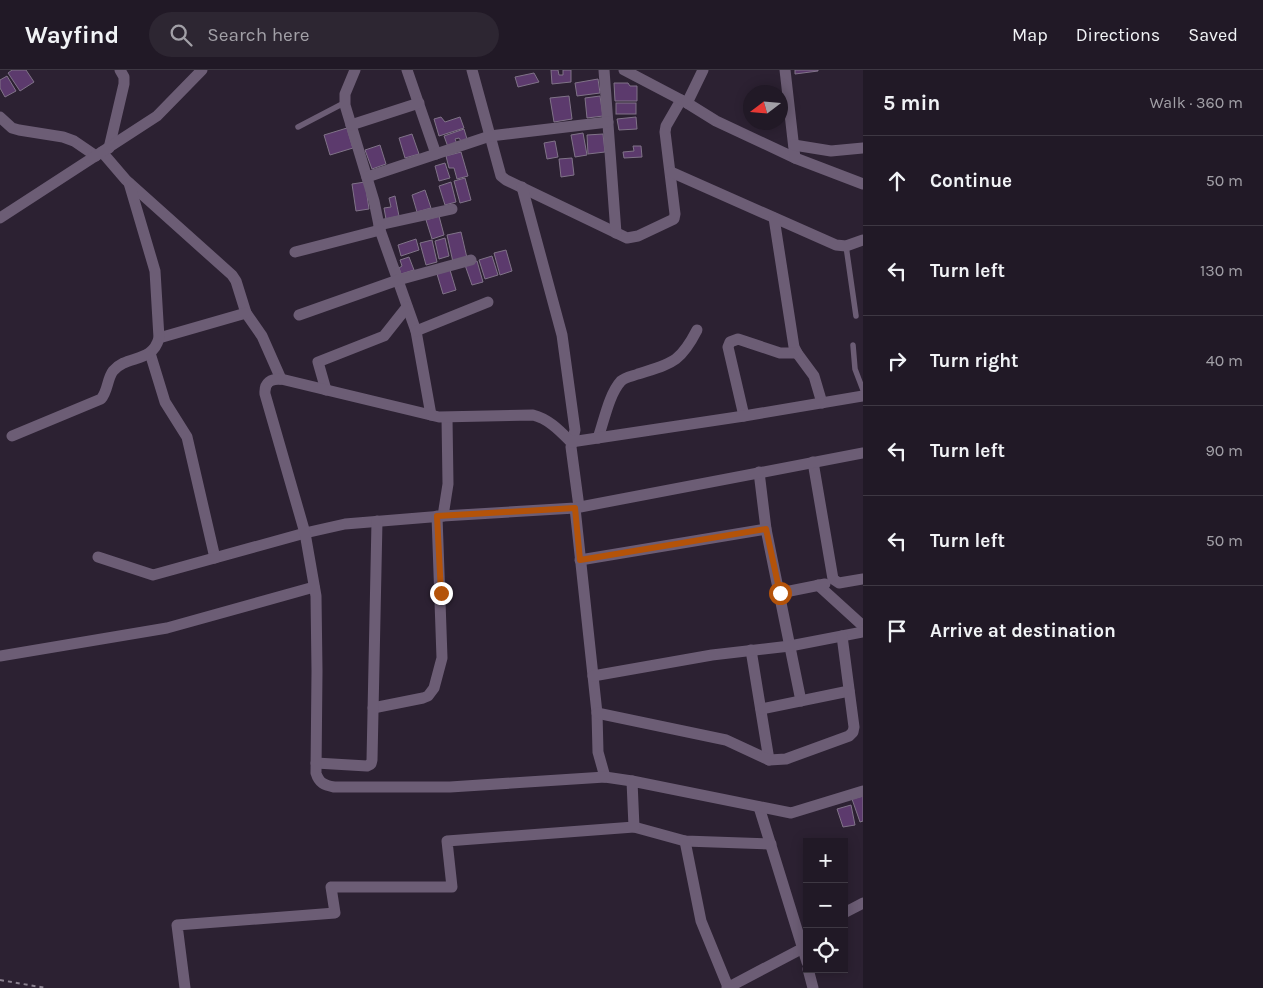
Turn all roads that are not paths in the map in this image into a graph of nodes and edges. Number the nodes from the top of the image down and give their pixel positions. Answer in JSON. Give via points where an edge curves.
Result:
{"nodes":[{"id":1,"x":202,"y":70,"type":"edge"},
{"id":2,"x":354,"y":70,"type":"edge"},
{"id":3,"x":407,"y":70,"type":"edge"},
{"id":4,"x":472,"y":70,"type":"edge"},
{"id":5,"x":604,"y":70,"type":"edge"},
{"id":6,"x":624,"y":70,"type":"edge"},
{"id":7,"x":703,"y":70,"type":"edge"},
{"id":8,"x":785,"y":70,"type":"edge"},
{"id":9,"x":125,"y":71,"type":"edge"},
{"id":10,"x":640,"y":74,"type":"edge"},
{"id":11,"x":684,"y":101,"type":"junction"},
{"id":12,"x":344,"y":103,"type":"junction"},
{"id":13,"x":419,"y":103,"type":"junction"},
{"id":14,"x":0,"y":117,"type":"edge"},
{"id":15,"x":608,"y":122,"type":"junction"},
{"id":16,"x":351,"y":125,"type":"junction"},
{"id":17,"x":298,"y":127,"type":"dead end"},
{"id":18,"x":490,"y":136,"type":"junction"},
{"id":19,"x":794,"y":145,"type":"junction"},
{"id":20,"x":863,"y":148,"type":"edge"},
{"id":21,"x":103,"y":152,"type":"junction"},
{"id":22,"x":436,"y":154,"type":"junction"},
{"id":23,"x":795,"y":158,"type":"junction"},
{"id":24,"x":671,"y":172,"type":"junction"},
{"id":25,"x":367,"y":178,"type":"junction"},
{"id":26,"x":129,"y":183,"type":"junction"},
{"id":27,"x":863,"y":184,"type":"edge"},
{"id":28,"x":522,"y":187,"type":"junction"},
{"id":29,"x":452,"y":209,"type":"dead end"},
{"id":30,"x":0,"y":218,"type":"edge"},
{"id":31,"x":774,"y":218,"type":"junction"},
{"id":32,"x":379,"y":227,"type":"junction"},
{"id":33,"x":616,"y":233,"type":"junction"},
{"id":34,"x":863,"y":240,"type":"edge"},
{"id":35,"x":846,"y":246,"type":"junction"},
{"id":36,"x":295,"y":252,"type":"dead end"},
{"id":37,"x":471,"y":260,"type":"dead end"},
{"id":38,"x":398,"y":280,"type":"junction"},
{"id":39,"x":488,"y":302,"type":"dead end"},
{"id":40,"x":408,"y":307,"type":"junction"},
{"id":41,"x":246,"y":313,"type":"junction"},
{"id":42,"x":299,"y":315,"type":"dead end"},
{"id":43,"x":856,"y":316,"type":"dead end"},
{"id":44,"x":697,"y":330,"type":"dead end"},
{"id":45,"x":416,"y":331,"type":"junction"},
{"id":46,"x":159,"y":338,"type":"junction"},
{"id":47,"x":853,"y":345,"type":"dead end"},
{"id":48,"x":150,"y":353,"type":"junction"},
{"id":49,"x":797,"y":353,"type":"junction"},
{"id":50,"x":281,"y":379,"type":"junction"},
{"id":51,"x":326,"y":390,"type":"junction"},
{"id":52,"x":863,"y":390,"type":"edge"},
{"id":53,"x":863,"y":396,"type":"edge"},
{"id":54,"x":822,"y":403,"type":"junction"},
{"id":55,"x":431,"y":415,"type":"junction"},
{"id":56,"x":744,"y":416,"type":"junction"},
{"id":57,"x":446,"y":418,"type":"junction"},
{"id":58,"x":12,"y":436,"type":"dead end"},
{"id":59,"x":598,"y":438,"type":"junction"},
{"id":60,"x":571,"y":442,"type":"junction"},
{"id":61,"x":863,"y":453,"type":"edge"},
{"id":62,"x":813,"y":462,"type":"junction"},
{"id":63,"x":759,"y":472,"type":"junction"},
{"id":64,"x":577,"y":508,"type":"junction"},
{"id":65,"x":440,"y":516,"type":"junction"},
{"id":66,"x":377,"y":521,"type":"junction"},
{"id":67,"x":766,"y":529,"type":"junction"},
{"id":68,"x":305,"y":533,"type":"junction"},
{"id":69,"x":98,"y":557,"type":"dead end"},
{"id":70,"x":215,"y":558,"type":"junction"},
{"id":71,"x":580,"y":560,"type":"junction"},
{"id":72,"x":863,"y":579,"type":"edge"},
{"id":73,"x":835,"y":582,"type":"junction"},
{"id":74,"x":818,"y":585,"type":"junction"},
{"id":75,"x":314,"y":587,"type":"junction"},
{"id":76,"x":780,"y":593,"type":"junction"},
{"id":77,"x":863,"y":626,"type":"edge"},
{"id":78,"x":863,"y":632,"type":"edge"},
{"id":79,"x":842,"y":636,"type":"junction"},
{"id":80,"x":790,"y":646,"type":"junction"},
{"id":81,"x":751,"y":650,"type":"junction"},
{"id":82,"x":0,"y":656,"type":"edge"},
{"id":83,"x":593,"y":676,"type":"junction"},
{"id":84,"x":849,"y":691,"type":"junction"},
{"id":85,"x":801,"y":701,"type":"junction"},
{"id":86,"x":373,"y":708,"type":"junction"},
{"id":87,"x":761,"y":709,"type":"junction"},
{"id":88,"x":597,"y":713,"type":"junction"},
{"id":89,"x":769,"y":760,"type":"junction"},
{"id":90,"x":316,"y":763,"type":"junction"},
{"id":91,"x":605,"y":777,"type":"junction"},
{"id":92,"x":632,"y":781,"type":"junction"},
{"id":93,"x":863,"y":791,"type":"edge"},
{"id":94,"x":759,"y":807,"type":"junction"},
{"id":95,"x":634,"y":827,"type":"junction"},
{"id":96,"x":685,"y":841,"type":"junction"},
{"id":97,"x":771,"y":844,"type":"junction"},
{"id":98,"x":863,"y":903,"type":"edge"},
{"id":99,"x":848,"y":911,"type":"edge"},
{"id":100,"x":803,"y":941,"type":"edge"},
{"id":101,"x":803,"y":948,"type":"edge"},
{"id":102,"x":809,"y":973,"type":"edge"},
{"id":103,"x":185,"y":988,"type":"edge"},
{"id":104,"x":727,"y":988,"type":"edge"},
{"id":105,"x":813,"y":988,"type":"edge"}],
"edges":[{"from":1,"to":21,"type":"street","via":[[162,112]]},
{"from":2,"to":12,"type":"street"},
{"from":3,"to":13,"type":"street"},
{"from":4,"to":18,"type":"street"},
{"from":5,"to":15,"type":"street"},
{"from":6,"to":10,"type":"street"},
{"from":7,"to":11,"type":"street"},
{"from":8,"to":19,"type":"street"},
{"from":9,"to":21,"type":"street"},
{"from":10,"to":11,"type":"street"},
{"from":11,"to":23,"type":"street","via":[[716,121]]},
{"from":11,"to":24,"type":"street","via":[[666,126]]},
{"from":12,"to":16,"type":"street"},
{"from":12,"to":17,"type":"lane"},
{"from":13,"to":16,"type":"street"},
{"from":13,"to":22,"type":"street"},
{"from":14,"to":21,"type":"street","via":[[12,128],[69,138]]},
{"from":15,"to":18,"type":"street"},
{"from":15,"to":33,"type":"street"},
{"from":16,"to":25,"type":"street"},
{"from":18,"to":22,"type":"street"},
{"from":18,"to":28,"type":"street","via":[[502,176]]},
{"from":19,"to":20,"type":"street","via":[[831,151]]},
{"from":19,"to":23,"type":"street"},
{"from":21,"to":26,"type":"street"},
{"from":21,"to":30,"type":"street"},
{"from":22,"to":25,"type":"street"},
{"from":23,"to":27,"type":"street"},
{"from":24,"to":31,"type":"street"},
{"from":24,"to":33,"type":"street","via":[[674,219],[638,236],[627,238]]},
{"from":25,"to":32,"type":"street"},
{"from":26,"to":41,"type":"street","via":[[232,275]]},
{"from":26,"to":46,"type":"street","via":[[155,271]]},
{"from":28,"to":33,"type":"street"},
{"from":28,"to":60,"type":"street","via":[[560,326],[575,430]]},
{"from":29,"to":32,"type":"street"},
{"from":31,"to":35,"type":"street","via":[[836,245]]},
{"from":31,"to":49,"type":"street"},
{"from":32,"to":36,"type":"street"},
{"from":32,"to":38,"type":"street"},
{"from":34,"to":35,"type":"street"},
{"from":35,"to":43,"type":"lane"},
{"from":37,"to":38,"type":"street"},
{"from":38,"to":40,"type":"street"},
{"from":38,"to":42,"type":"street"},
{"from":39,"to":45,"type":"street"},
{"from":40,"to":45,"type":"street"},
{"from":40,"to":51,"type":"street","via":[[379,340],[318,362]]},
{"from":41,"to":46,"type":"street"},
{"from":41,"to":50,"type":"street","via":[[262,336]]},
{"from":44,"to":59,"type":"street","via":[[678,359],[622,380],[614,391]]},
{"from":45,"to":55,"type":"street"},
{"from":46,"to":48,"type":"street"},
{"from":47,"to":52,"type":"lane","via":[[858,380]]},
{"from":48,"to":58,"type":"street","via":[[112,372],[101,399]]},
{"from":48,"to":70,"type":"street","via":[[165,402],[187,436]]},
{"from":49,"to":54,"type":"street","via":[[814,376]]},
{"from":49,"to":56,"type":"street","via":[[780,352],[738,339],[730,342],[728,347]]},
{"from":50,"to":51,"type":"street"},
{"from":50,"to":68,"type":"street","via":[[267,383],[265,394]]},
{"from":51,"to":55,"type":"street"},
{"from":53,"to":54,"type":"street"},
{"from":54,"to":56,"type":"street"},
{"from":55,"to":57,"type":"street"},
{"from":56,"to":59,"type":"street"},
{"from":57,"to":60,"type":"street","via":[[542,417]]},
{"from":57,"to":65,"type":"street","via":[[448,484]]},
{"from":59,"to":60,"type":"street"},
{"from":60,"to":64,"type":"street"},
{"from":61,"to":62,"type":"street"},
{"from":62,"to":63,"type":"street"},
{"from":62,"to":73,"type":"street"},
{"from":63,"to":64,"type":"street"},
{"from":63,"to":67,"type":"street"},
{"from":64,"to":65,"type":"street"},
{"from":64,"to":71,"type":"street"},
{"from":65,"to":66,"type":"street"},
{"from":65,"to":86,"type":"street","via":[[442,658],[434,688],[423,698]]},
{"from":66,"to":68,"type":"street"},
{"from":66,"to":86,"type":"street"},
{"from":67,"to":71,"type":"street"},
{"from":67,"to":76,"type":"street"},
{"from":68,"to":70,"type":"street"},
{"from":68,"to":75,"type":"street"},
{"from":69,"to":70,"type":"street","via":[[153,575]]},
{"from":71,"to":83,"type":"street"},
{"from":72,"to":73,"type":"street"},
{"from":73,"to":74,"type":"street"},
{"from":74,"to":76,"type":"street"},
{"from":74,"to":77,"type":"street"},
{"from":75,"to":82,"type":"street","via":[[167,628]]},
{"from":75,"to":90,"type":"street"},
{"from":76,"to":80,"type":"street"},
{"from":78,"to":79,"type":"street"},
{"from":79,"to":80,"type":"street"},
{"from":79,"to":84,"type":"street"},
{"from":80,"to":81,"type":"street"},
{"from":80,"to":85,"type":"street"},
{"from":81,"to":83,"type":"street"},
{"from":81,"to":87,"type":"street"},
{"from":83,"to":88,"type":"street"},
{"from":84,"to":85,"type":"street"},
{"from":84,"to":89,"type":"street","via":[[854,727],[849,736],[786,759]]},
{"from":85,"to":87,"type":"street"},
{"from":86,"to":90,"type":"street","via":[[371,764]]},
{"from":87,"to":89,"type":"street"},
{"from":88,"to":89,"type":"street","via":[[726,740]]},
{"from":88,"to":91,"type":"street","via":[[598,752]]},
{"from":90,"to":91,"type":"street","via":[[318,781],[334,787],[450,787]]},
{"from":91,"to":92,"type":"street"},
{"from":92,"to":94,"type":"street"},
{"from":92,"to":95,"type":"street"},
{"from":93,"to":94,"type":"street","via":[[790,813]]},
{"from":94,"to":97,"type":"street"},
{"from":95,"to":96,"type":"street"},
{"from":95,"to":103,"type":"street","via":[[447,841],[452,886],[331,887],[335,913],[178,925]]},
{"from":96,"to":97,"type":"street"},
{"from":96,"to":104,"type":"street","via":[[701,921]]},
{"from":97,"to":100,"type":"street"},
{"from":98,"to":99,"type":"street"},
{"from":101,"to":104,"type":"street"},
{"from":102,"to":105,"type":"street"}]}
